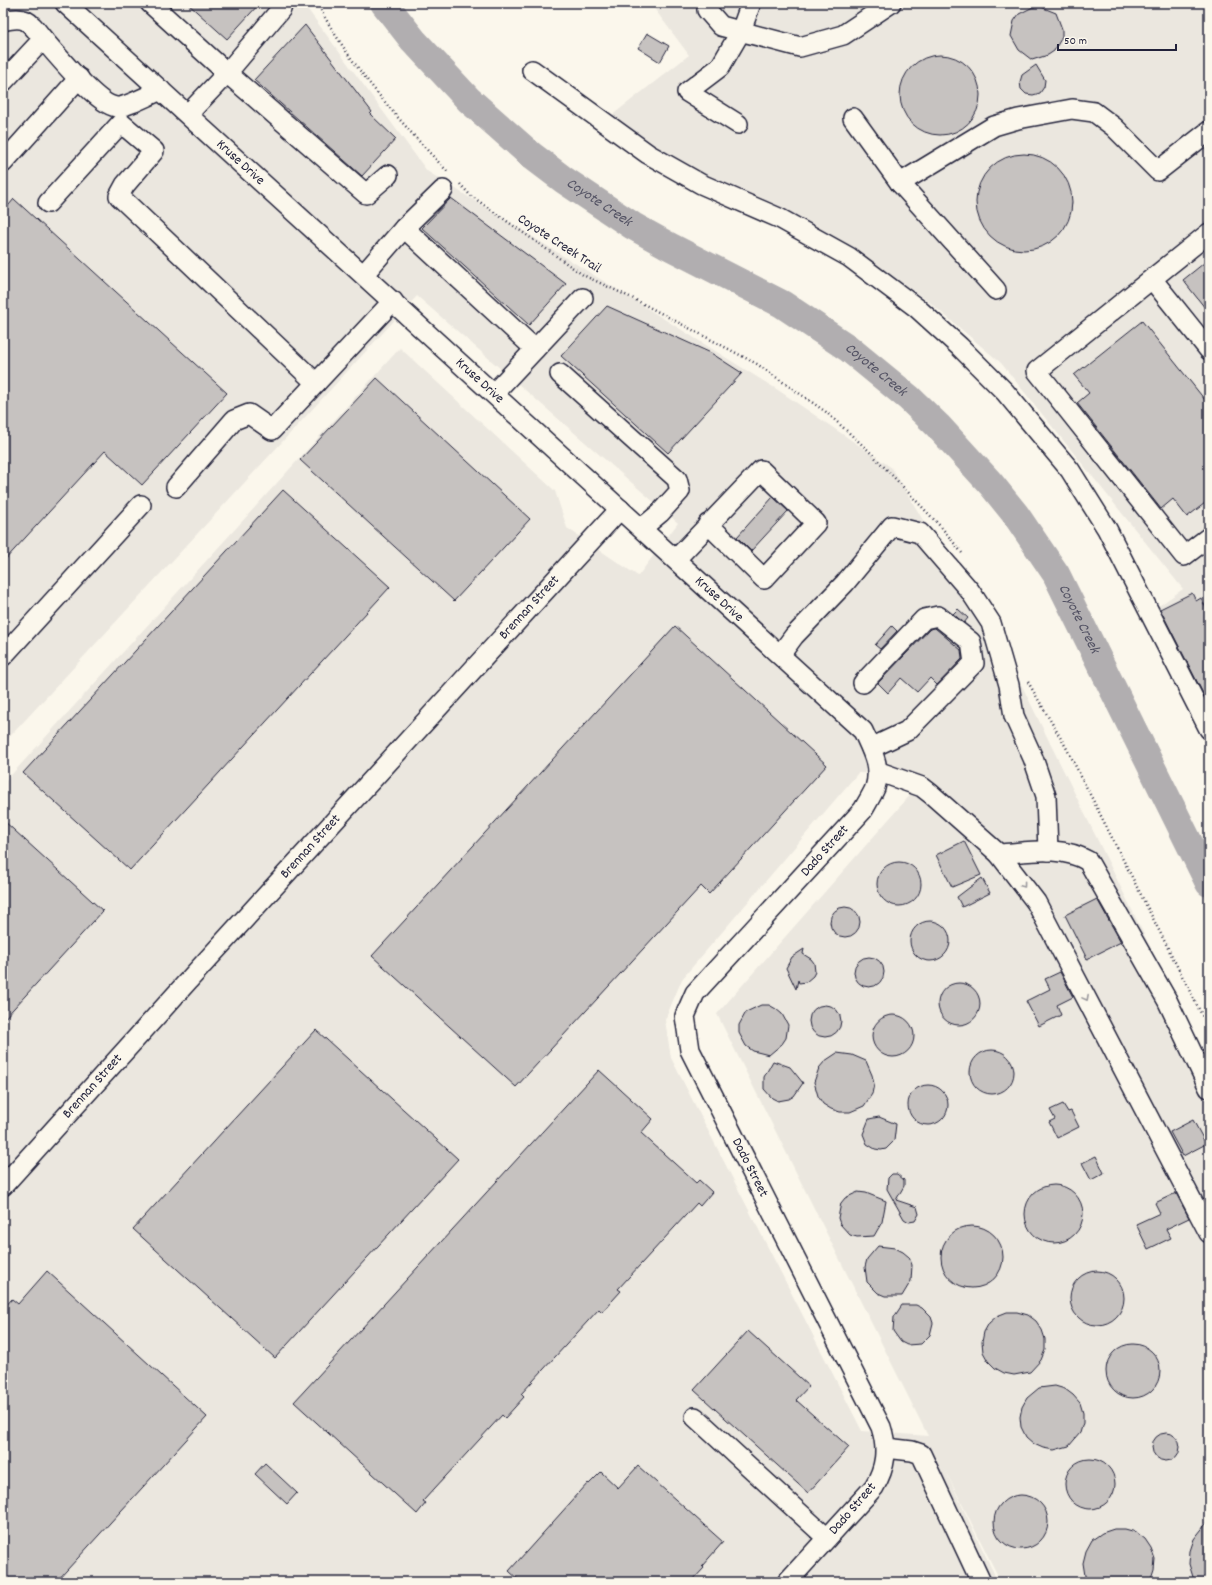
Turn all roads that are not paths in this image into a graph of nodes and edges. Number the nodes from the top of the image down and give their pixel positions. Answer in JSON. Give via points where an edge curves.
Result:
{"nodes":[{"id":1,"x":65,"y":3,"type":"edge"},
{"id":2,"x":150,"y":3,"type":"edge"},
{"id":3,"x":283,"y":3,"type":"edge"},
{"id":4,"x":709,"y":3,"type":"edge"},
{"id":5,"x":751,"y":3,"type":"edge"},
{"id":6,"x":891,"y":3,"type":"edge"},
{"id":7,"x":3,"y":21,"type":"edge"},
{"id":8,"x":741,"y":31,"type":"junction"},
{"id":9,"x":43,"y":39,"type":"junction"},
{"id":10,"x":532,"y":70,"type":"dead end"},
{"id":11,"x":227,"y":73,"type":"junction"},
{"id":12,"x":79,"y":78,"type":"junction"},
{"id":13,"x":3,"y":82,"type":"edge"},
{"id":14,"x":161,"y":90,"type":"junction"},
{"id":15,"x":188,"y":114,"type":"junction"},
{"id":16,"x":853,"y":118,"type":"dead end"},
{"id":17,"x":738,"y":124,"type":"dead end"},
{"id":18,"x":1209,"y":131,"type":"edge"},
{"id":19,"x":3,"y":163,"type":"edge"},
{"id":20,"x":388,"y":175,"type":"dead end"},
{"id":21,"x":900,"y":183,"type":"junction"},
{"id":22,"x":443,"y":190,"type":"dead end"},
{"id":23,"x":48,"y":203,"type":"dead end"},
{"id":24,"x":404,"y":228,"type":"junction"},
{"id":25,"x":1209,"y":233,"type":"edge"},
{"id":26,"x":364,"y":274,"type":"junction"},
{"id":27,"x":1152,"y":279,"type":"junction"},
{"id":28,"x":996,"y":290,"type":"dead end"},
{"id":29,"x":583,"y":298,"type":"dead end"},
{"id":30,"x":393,"y":301,"type":"junction"},
{"id":31,"x":535,"y":349,"type":"junction"},
{"id":32,"x":1209,"y":350,"type":"edge"},
{"id":33,"x":560,"y":374,"type":"dead end"},
{"id":34,"x":316,"y":383,"type":"junction"},
{"id":35,"x":494,"y":393,"type":"junction"},
{"id":36,"x":176,"y":487,"type":"dead end"},
{"id":37,"x":141,"y":505,"type":"dead end"},
{"id":38,"x":620,"y":509,"type":"junction"},
{"id":39,"x":708,"y":524,"type":"junction"},
{"id":40,"x":642,"y":528,"type":"junction"},
{"id":41,"x":1209,"y":537,"type":"edge"},
{"id":42,"x":676,"y":559,"type":"junction"},
{"id":43,"x":780,"y":655,"type":"junction"},
{"id":44,"x":3,"y":656,"type":"edge"},
{"id":45,"x":863,"y":683,"type":"dead end"},
{"id":46,"x":1209,"y":729,"type":"edge"},
{"id":47,"x":871,"y":748,"type":"junction"},
{"id":48,"x":877,"y":771,"type":"junction"},
{"id":49,"x":1048,"y":851,"type":"junction"},
{"id":50,"x":999,"y":854,"type":"junction"},
{"id":51,"x":1209,"y":1088,"type":"edge"},
{"id":52,"x":3,"y":1186,"type":"edge"},
{"id":53,"x":1209,"y":1233,"type":"edge"},
{"id":54,"x":695,"y":1417,"type":"dead end"},
{"id":55,"x":886,"y":1448,"type":"junction"},
{"id":56,"x":827,"y":1538,"type":"junction"},
{"id":57,"x":786,"y":1582,"type":"edge"},
{"id":58,"x":981,"y":1582,"type":"edge"}],
"edges":[{"from":1,"to":14,"type":"street","name":"Kruse Drive"},
{"from":2,"to":11,"type":"street"},
{"from":3,"to":11,"type":"street","via":[[281,9]]},
{"from":4,"to":8,"type":"street","via":[[707,10],[721,26]]},
{"from":5,"to":8,"type":"street"},
{"from":6,"to":8,"type":"street","via":[[843,35],[800,47]]},
{"from":7,"to":9,"type":"street","via":[[17,17],[29,22]]},
{"from":8,"to":17,"type":"street","via":[[720,67],[687,92]]},
{"from":9,"to":12,"type":"street"},
{"from":9,"to":13,"type":"street"},
{"from":10,"to":46,"type":"street","via":[[648,154],[701,184],[779,218],[849,257],[917,308],[960,347],[1005,392],[1070,470],[1107,529]]},
{"from":11,"to":15,"type":"street"},
{"from":11,"to":20,"type":"street","via":[[366,194]]},
{"from":12,"to":14,"type":"street","via":[[102,101],[116,107]]},
{"from":12,"to":19,"type":"street"},
{"from":14,"to":15,"type":"street","name":"Kruse Drive"},
{"from":15,"to":26,"type":"street","name":"Kruse Drive"},
{"from":16,"to":21,"type":"street"},
{"from":18,"to":21,"type":"street","via":[[1158,172],[1114,126],[1094,112],[1072,109],[994,126]]},
{"from":21,"to":28,"type":"street"},
{"from":22,"to":24,"type":"street"},
{"from":23,"to":34,"type":"street","via":[[121,123],[154,151],[125,185],[119,196]]},
{"from":24,"to":26,"type":"street"},
{"from":24,"to":31,"type":"street"},
{"from":25,"to":27,"type":"street"},
{"from":26,"to":30,"type":"street","name":"Kruse Drive"},
{"from":27,"to":32,"type":"street"},
{"from":27,"to":41,"type":"street","via":[[1037,371],[1184,556]]},
{"from":29,"to":31,"type":"street"},
{"from":30,"to":34,"type":"street"},
{"from":30,"to":35,"type":"street","name":"Kruse Drive"},
{"from":31,"to":35,"type":"street"},
{"from":33,"to":40,"type":"street","via":[[677,479],[680,490],[660,513]]},
{"from":34,"to":36,"type":"street","via":[[272,430],[249,414],[234,420]]},
{"from":35,"to":38,"type":"street","name":"Kruse Drive"},
{"from":37,"to":44,"type":"street"},
{"from":38,"to":40,"type":"street","name":"Kruse Drive"},
{"from":38,"to":52,"type":"street","name":"Brennan Street","via":[[197,970]]},
{"from":39,"to":39,"type":"street","via":[[761,470],[816,523],[764,579]]},
{"from":39,"to":42,"type":"street"},
{"from":40,"to":42,"type":"street","name":"Kruse Drive"},
{"from":42,"to":43,"type":"street","name":"Kruse Drive"},
{"from":43,"to":47,"type":"street","name":"Kruse Drive","via":[[863,731]]},
{"from":43,"to":49,"type":"street","via":[[794,636],[845,584],[892,526],[920,532],[970,591],[991,623],[1009,685],[1014,716],[1033,758],[1046,796]]},
{"from":45,"to":47,"type":"street","via":[[924,619],[938,616],[971,642],[974,662],[907,731]]},
{"from":47,"to":48,"type":"street","name":"Kruse Drive"},
{"from":48,"to":50,"type":"street","via":[[922,787]]},
{"from":48,"to":55,"type":"street","name":"Dado Street","via":[[875,787],[863,810],[695,993],[685,1016],[690,1050],[881,1427]]},
{"from":49,"to":50,"type":"street"},
{"from":49,"to":51,"type":"street","via":[[1063,851],[1088,861],[1167,1000]]},
{"from":50,"to":53,"type":"street","one_way":true,"via":[[1036,902]]},
{"from":54,"to":56,"type":"street"},
{"from":55,"to":56,"type":"street","name":"Dado Street","via":[[884,1468],[874,1486]]},
{"from":55,"to":58,"type":"street","via":[[921,1454]]},
{"from":56,"to":57,"type":"street","name":"Dado Street"}]}
